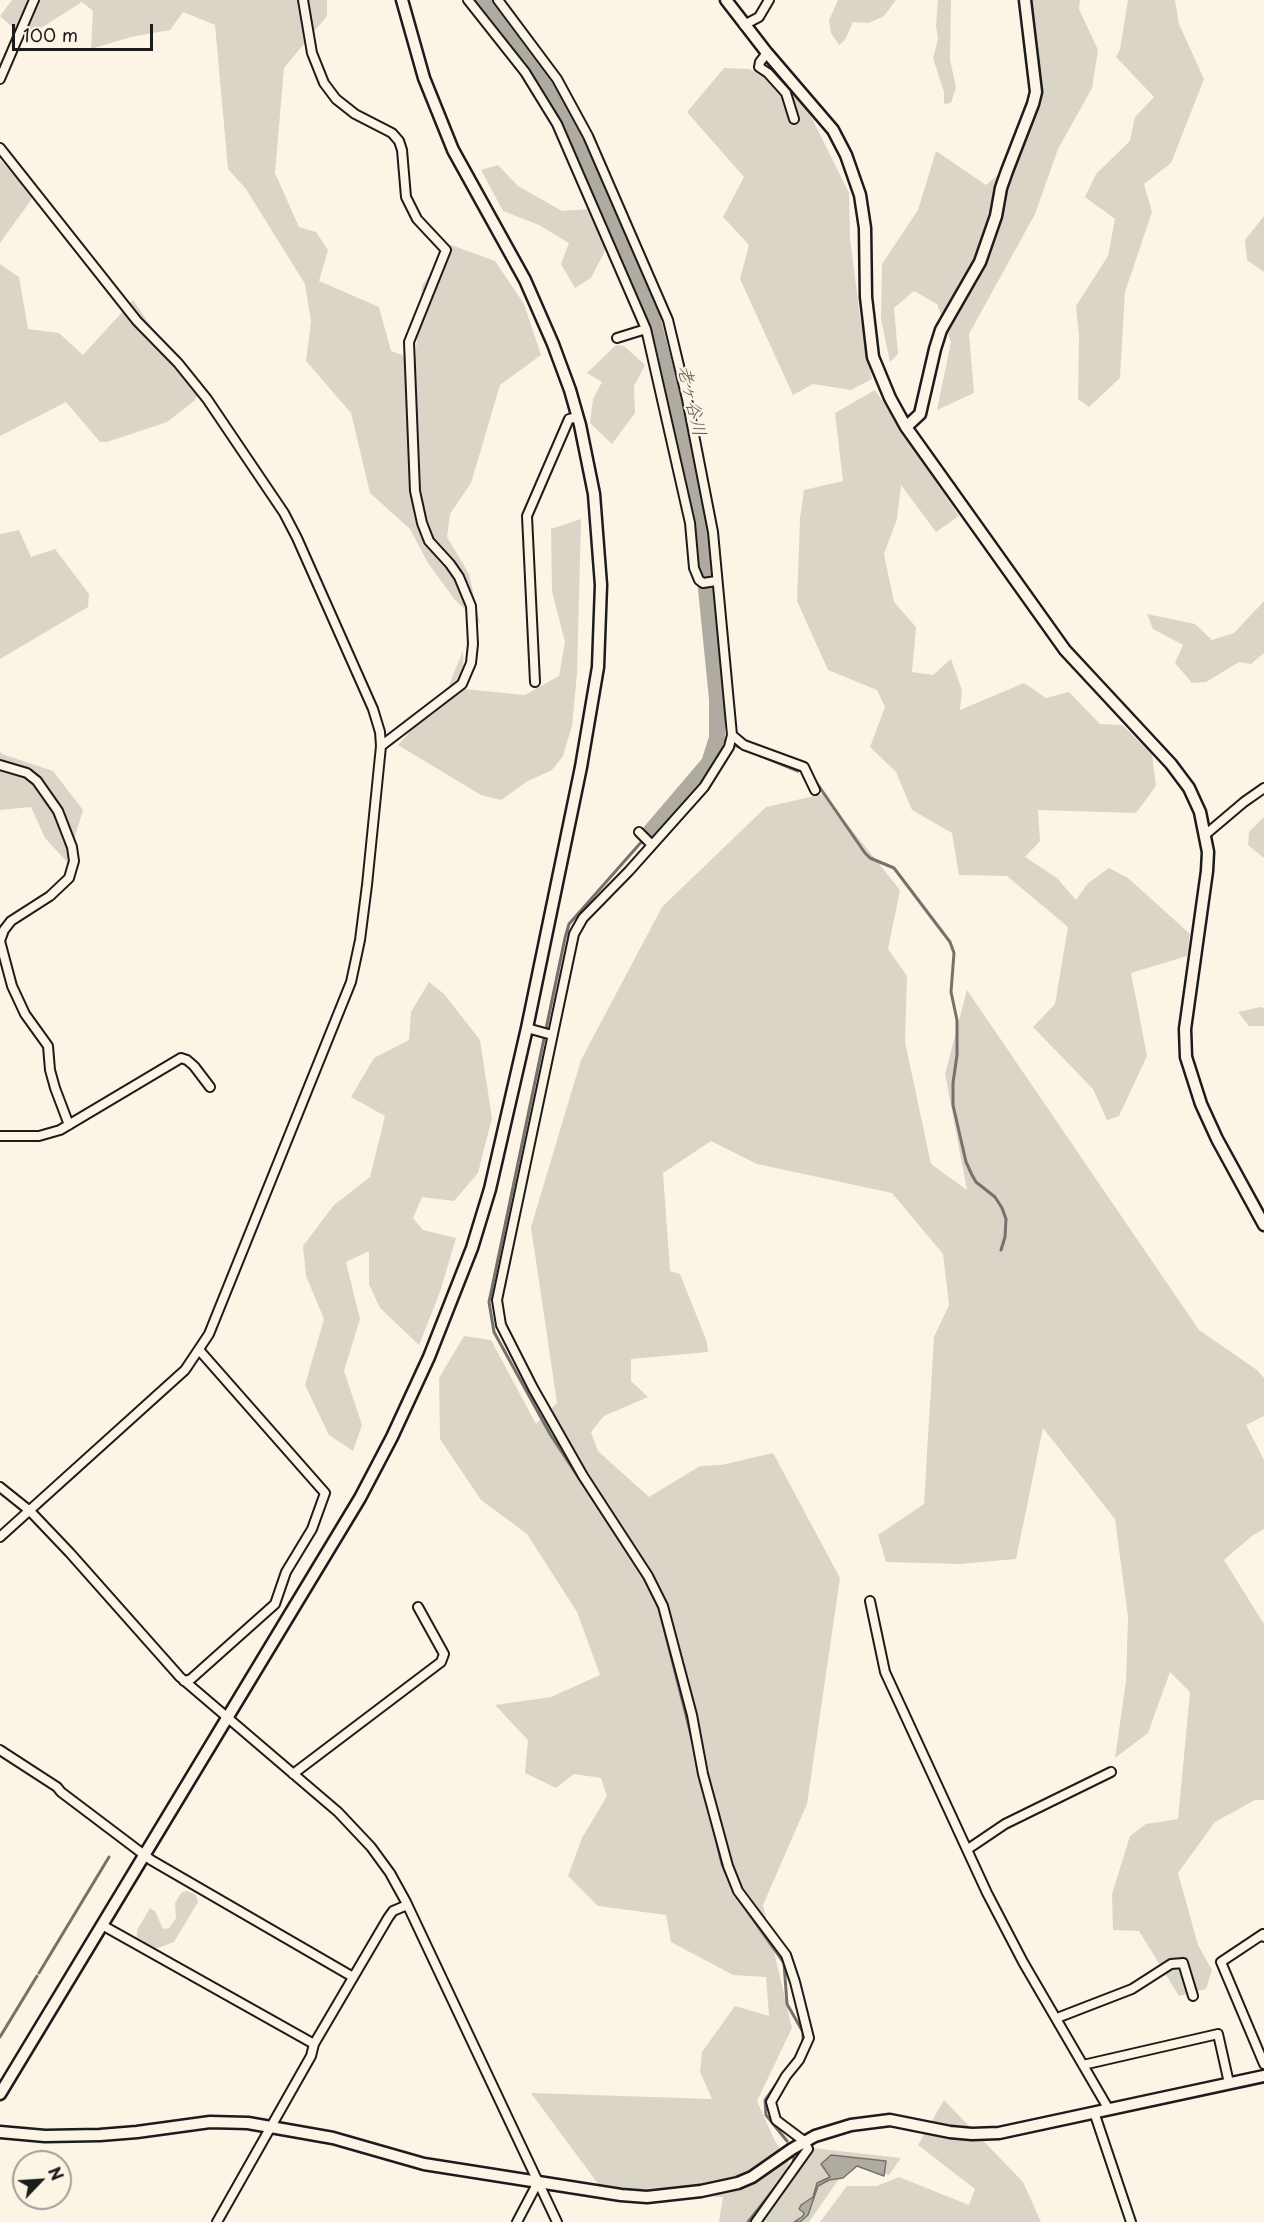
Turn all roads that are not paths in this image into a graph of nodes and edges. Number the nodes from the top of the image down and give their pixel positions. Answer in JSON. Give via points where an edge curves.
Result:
{"nodes":[{"id":1,"x":34,"y":0,"type":"edge"},
{"id":2,"x":303,"y":0,"type":"edge"},
{"id":3,"x":402,"y":0,"type":"edge"},
{"id":4,"x":468,"y":0,"type":"edge"},
{"id":5,"x":498,"y":0,"type":"edge"},
{"id":6,"x":726,"y":0,"type":"edge"},
{"id":7,"x":769,"y":0,"type":"edge"},
{"id":8,"x":1025,"y":0,"type":"edge"},
{"id":9,"x":744,"y":25,"type":"junction"},
{"id":10,"x":767,"y":53,"type":"junction"},
{"id":11,"x":0,"y":79,"type":"edge"},
{"id":12,"x":794,"y":119,"type":"dead end"},
{"id":13,"x":0,"y":148,"type":"edge"},
{"id":14,"x":646,"y":329,"type":"junction"},
{"id":15,"x":618,"y":338,"type":"dead end"},
{"id":16,"x":577,"y":417,"type":"junction"},
{"id":17,"x":906,"y":427,"type":"junction"},
{"id":18,"x":716,"y":581,"type":"junction"},
{"id":19,"x":534,"y":682,"type":"dead end"},
{"id":20,"x":730,"y":740,"type":"junction"},
{"id":21,"x":381,"y":746,"type":"junction"},
{"id":22,"x":0,"y":765,"type":"edge"},
{"id":23,"x":1264,"y":788,"type":"edge"},
{"id":24,"x":815,"y":790,"type":"dead end"},
{"id":25,"x":639,"y":832,"type":"dead end"},
{"id":26,"x":1205,"y":835,"type":"junction"},
{"id":27,"x":652,"y":845,"type":"junction"},
{"id":28,"x":532,"y":1029,"type":"junction"},
{"id":29,"x":550,"y":1035,"type":"junction"},
{"id":30,"x":210,"y":1087,"type":"dead end"},
{"id":31,"x":69,"y":1125,"type":"junction"},
{"id":32,"x":0,"y":1136,"type":"edge"},
{"id":33,"x":1264,"y":1225,"type":"edge"},
{"id":34,"x":200,"y":1351,"type":"junction"},
{"id":35,"x":0,"y":1487,"type":"edge"},
{"id":36,"x":30,"y":1511,"type":"junction"},
{"id":37,"x":0,"y":1537,"type":"edge"},
{"id":38,"x":870,"y":1601,"type":"dead end"},
{"id":39,"x":418,"y":1607,"type":"dead end"},
{"id":40,"x":184,"y":1681,"type":"junction"},
{"id":41,"x":227,"y":1718,"type":"junction"},
{"id":42,"x":0,"y":1750,"type":"edge"},
{"id":43,"x":1111,"y":1772,"type":"dead end"},
{"id":44,"x":293,"y":1774,"type":"junction"},
{"id":45,"x":968,"y":1849,"type":"junction"},
{"id":46,"x":144,"y":1856,"type":"junction"},
{"id":47,"x":407,"y":1905,"type":"junction"},
{"id":48,"x":102,"y":1924,"type":"junction"},
{"id":49,"x":1264,"y":1937,"type":"edge"},
{"id":50,"x":353,"y":1977,"type":"junction"},
{"id":51,"x":1192,"y":1996,"type":"dead end"},
{"id":52,"x":1057,"y":2018,"type":"junction"},
{"id":53,"x":314,"y":2044,"type":"junction"},
{"id":54,"x":1264,"y":2064,"type":"edge"},
{"id":55,"x":1083,"y":2065,"type":"junction"},
{"id":56,"x":1264,"y":2076,"type":"edge"},
{"id":57,"x":1229,"y":2083,"type":"junction"},
{"id":58,"x":0,"y":2094,"type":"edge"},
{"id":59,"x":1108,"y":2108,"type":"junction"},
{"id":60,"x":1094,"y":2112,"type":"junction"},
{"id":61,"x":271,"y":2127,"type":"junction"},
{"id":62,"x":0,"y":2132,"type":"edge"},
{"id":63,"x":804,"y":2141,"type":"junction"},
{"id":64,"x":538,"y":2182,"type":"junction"},
{"id":65,"x":217,"y":2222,"type":"edge"},
{"id":66,"x":517,"y":2222,"type":"edge"},
{"id":67,"x":557,"y":2222,"type":"edge"},
{"id":68,"x":756,"y":2222,"type":"edge"},
{"id":69,"x":1131,"y":2222,"type":"edge"}],
"edges":[{"from":1,"to":11,"type":"street"},
{"from":2,"to":21,"type":"street","via":[[312,53],[324,83],[355,114],[388,130],[399,141],[406,197],[417,219],[446,250],[409,342],[415,490],[429,541],[454,571],[471,606],[471,663],[462,684]]},
{"from":3,"to":16,"type":"street","via":[[424,78],[453,150],[525,280],[554,344]]},
{"from":4,"to":14,"type":"street","via":[[525,72],[557,124]]},
{"from":5,"to":18,"type":"street","via":[[557,79],[588,136],[668,321],[713,532]]},
{"from":6,"to":9,"type":"street"},
{"from":7,"to":9,"type":"street","via":[[759,17]]},
{"from":8,"to":17,"type":"street","via":[[1036,92],[1033,104],[1001,188],[980,262],[941,330],[920,414]]},
{"from":9,"to":10,"type":"street"},
{"from":10,"to":12,"type":"street","via":[[759,67],[786,93]]},
{"from":10,"to":17,"type":"street","via":[[833,130],[846,155],[860,195],[865,228],[866,297],[873,357]]},
{"from":13,"to":21,"type":"street","via":[[137,321],[207,399],[284,513],[373,709]]},
{"from":14,"to":15,"type":"street"},
{"from":14,"to":18,"type":"street","via":[[690,523],[694,568],[703,583]]},
{"from":16,"to":19,"type":"street","via":[[569,419],[527,516]]},
{"from":16,"to":28,"type":"street","via":[[594,494],[601,585],[598,667]]},
{"from":17,"to":26,"type":"street","via":[[1065,650],[1189,788]]},
{"from":18,"to":20,"type":"street"},
{"from":20,"to":24,"type":"street","via":[[804,767]]},
{"from":20,"to":27,"type":"street","via":[[704,787]]},
{"from":21,"to":34,"type":"street","via":[[367,885],[351,982]]},
{"from":22,"to":31,"type":"street","via":[[27,773],[37,781],[58,811],[72,847],[74,861],[69,878],[50,896],[11,921],[0,941],[12,986],[25,1014],[48,1047],[50,1070]]},
{"from":23,"to":26,"type":"street"},
{"from":25,"to":27,"type":"street"},
{"from":26,"to":33,"type":"street","via":[[1207,871],[1186,1018],[1186,1057],[1217,1139]]},
{"from":27,"to":29,"type":"street","via":[[583,918],[574,934]]},
{"from":28,"to":29,"type":"street"},
{"from":28,"to":41,"type":"street","via":[[472,1248],[429,1357],[360,1498]]},
{"from":29,"to":63,"type":"street","via":[[497,1300],[501,1325],[583,1476],[663,1606],[728,1866],[738,1891],[786,1954],[801,2004],[809,2037],[771,2102],[776,2120]]},
{"from":30,"to":31,"type":"street","via":[[194,1066],[181,1058]]},
{"from":31,"to":32,"type":"street","via":[[39,1136]]},
{"from":34,"to":36,"type":"street","via":[[173,1382]]},
{"from":34,"to":40,"type":"street","via":[[325,1493],[312,1529],[286,1572],[275,1604]]},
{"from":35,"to":36,"type":"street"},
{"from":36,"to":37,"type":"street"},
{"from":36,"to":40,"type":"street"},
{"from":38,"to":45,"type":"street","via":[[885,1672]]},
{"from":39,"to":44,"type":"street","via":[[444,1654],[441,1662]]},
{"from":40,"to":41,"type":"street"},
{"from":41,"to":44,"type":"street"},
{"from":41,"to":46,"type":"street"},
{"from":42,"to":46,"type":"street","via":[[57,1787]]},
{"from":43,"to":45,"type":"street","via":[[1005,1824]]},
{"from":44,"to":47,"type":"street","via":[[361,1835],[390,1873]]},
{"from":45,"to":52,"type":"street","via":[[1018,1952]]},
{"from":46,"to":48,"type":"street"},
{"from":46,"to":50,"type":"street"},
{"from":47,"to":50,"type":"street","via":[[388,1917]]},
{"from":47,"to":64,"type":"street"},
{"from":48,"to":53,"type":"street"},
{"from":48,"to":58,"type":"street"},
{"from":49,"to":54,"type":"street","via":[[1263,1934],[1221,1962]]},
{"from":50,"to":53,"type":"street"},
{"from":51,"to":52,"type":"street","via":[[1183,1963],[1171,1964],[1132,1989]]},
{"from":52,"to":55,"type":"street"},
{"from":53,"to":61,"type":"street"},
{"from":55,"to":57,"type":"street","via":[[1218,2034]]},
{"from":55,"to":59,"type":"street"},
{"from":56,"to":57,"type":"street"},
{"from":57,"to":59,"type":"street"},
{"from":59,"to":60,"type":"street"},
{"from":60,"to":63,"type":"street","via":[[999,2133],[972,2134],[890,2120],[833,2130]]},
{"from":60,"to":69,"type":"street"},
{"from":61,"to":62,"type":"street","via":[[223,2122],[100,2135]]},
{"from":61,"to":64,"type":"street","via":[[333,2138],[412,2162]]},
{"from":61,"to":65,"type":"street"},
{"from":63,"to":64,"type":"street","via":[[752,2177],[701,2191],[637,2196]]},
{"from":63,"to":68,"type":"street","via":[[808,2149],[805,2155]]},
{"from":64,"to":66,"type":"street"},
{"from":64,"to":67,"type":"street"}]}
